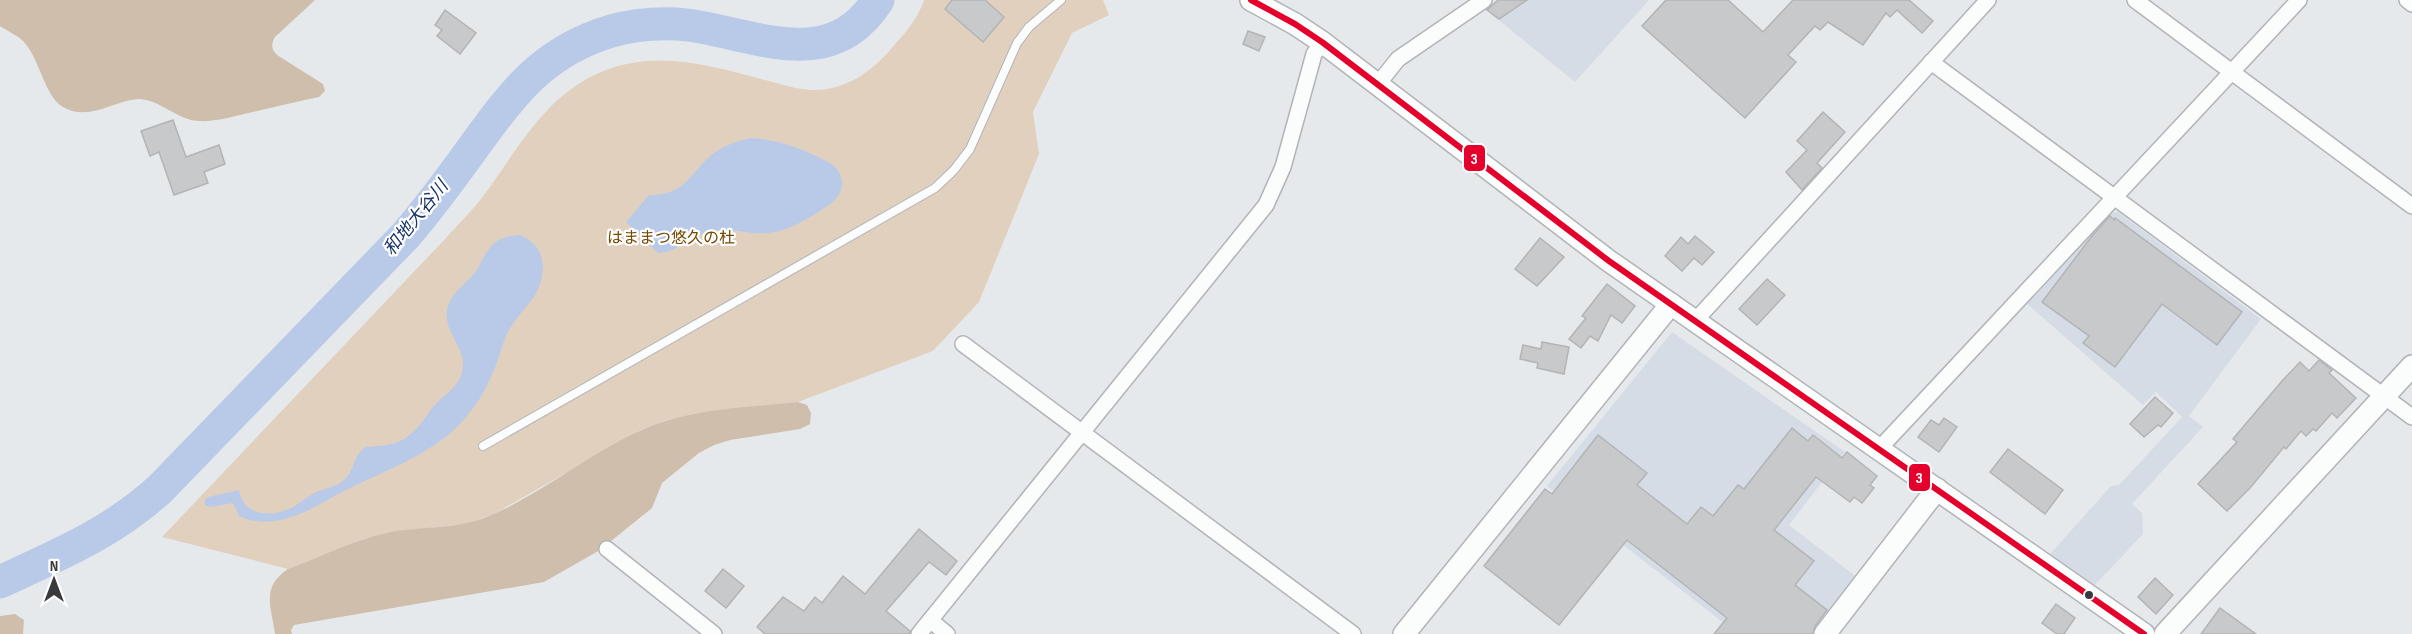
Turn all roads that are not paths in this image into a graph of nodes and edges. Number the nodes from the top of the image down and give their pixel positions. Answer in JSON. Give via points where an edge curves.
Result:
{"nodes":[{"id":1,"x":1061,"y":0,"type":"edge"},
{"id":2,"x":1251,"y":0,"type":"edge"},
{"id":3,"x":1484,"y":0,"type":"edge"},
{"id":4,"x":1988,"y":0,"type":"edge"},
{"id":5,"x":2135,"y":0,"type":"edge"},
{"id":6,"x":2299,"y":0,"type":"edge"},
{"id":7,"x":2407,"y":0,"type":"edge"},
{"id":8,"x":2412,"y":4,"type":"edge"},
{"id":9,"x":1322,"y":42,"type":"junction"},
{"id":10,"x":1931,"y":62,"type":"junction"},
{"id":11,"x":2232,"y":71,"type":"junction"},
{"id":12,"x":1378,"y":84,"type":"junction"},
{"id":13,"x":2115,"y":198,"type":"junction"},
{"id":14,"x":2412,"y":206,"type":"edge"},
{"id":15,"x":1671,"y":304,"type":"junction"},
{"id":16,"x":1695,"y":321,"type":"junction"},
{"id":17,"x":963,"y":344,"type":"dead end"},
{"id":18,"x":2412,"y":366,"type":"edge"},
{"id":19,"x":2384,"y":396,"type":"junction"},
{"id":20,"x":2412,"y":417,"type":"edge"},
{"id":21,"x":1082,"y":433,"type":"junction"},
{"id":22,"x":483,"y":446,"type":"dead end"},
{"id":23,"x":1879,"y":449,"type":"junction"},
{"id":24,"x":1937,"y":489,"type":"junction"},
{"id":25,"x":607,"y":549,"type":"dead end"},
{"id":26,"x":930,"y":620,"type":"junction"},
{"id":27,"x":714,"y":634,"type":"edge"},
{"id":28,"x":919,"y":634,"type":"edge"},
{"id":29,"x":947,"y":634,"type":"edge"},
{"id":30,"x":1353,"y":634,"type":"edge"},
{"id":31,"x":1404,"y":634,"type":"edge"},
{"id":32,"x":1825,"y":634,"type":"edge"},
{"id":33,"x":2144,"y":634,"type":"edge"},
{"id":34,"x":2165,"y":634,"type":"edge"}],
"edges":[{"from":1,"to":22,"type":"lane","via":[[1029,27],[1017,43],[970,149],[935,188]]},
{"from":2,"to":9,"type":"main road"},
{"from":3,"to":12,"type":"street","via":[[1398,58]]},
{"from":4,"to":10,"type":"street"},
{"from":5,"to":11,"type":"street"},
{"from":6,"to":11,"type":"street"},
{"from":7,"to":8,"type":"street"},
{"from":9,"to":12,"type":"main road"},
{"from":9,"to":21,"type":"street","via":[[1314,54],[1283,167],[1266,205]]},
{"from":10,"to":13,"type":"street"},
{"from":10,"to":16,"type":"street"},
{"from":11,"to":13,"type":"street"},
{"from":11,"to":14,"type":"street"},
{"from":12,"to":15,"type":"main road"},
{"from":13,"to":19,"type":"street"},
{"from":13,"to":23,"type":"street"},
{"from":15,"to":16,"type":"main road"},
{"from":15,"to":31,"type":"main road"},
{"from":16,"to":23,"type":"main road"},
{"from":17,"to":21,"type":"street"},
{"from":18,"to":19,"type":"main road"},
{"from":19,"to":20,"type":"street"},
{"from":19,"to":34,"type":"main road"},
{"from":21,"to":26,"type":"street"},
{"from":21,"to":30,"type":"street"},
{"from":23,"to":24,"type":"main road"},
{"from":24,"to":32,"type":"main road"},
{"from":24,"to":33,"type":"main road"},
{"from":25,"to":27,"type":"street"},
{"from":26,"to":28,"type":"street"},
{"from":26,"to":29,"type":"street"}]}
